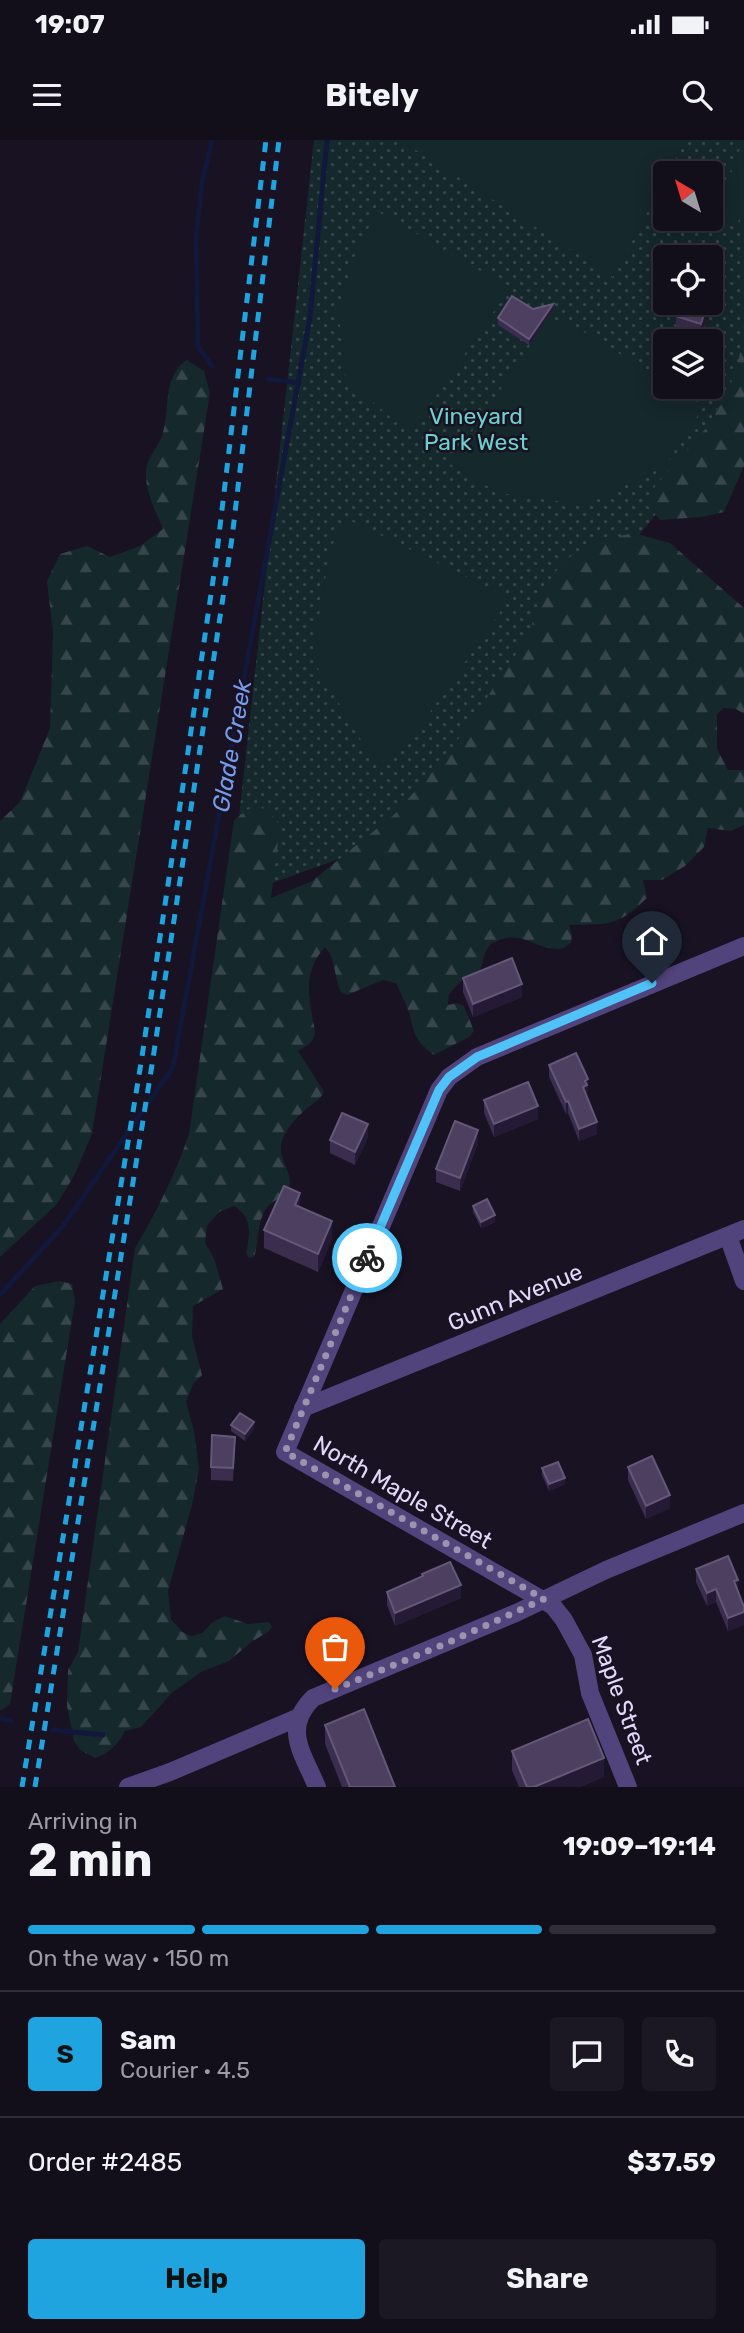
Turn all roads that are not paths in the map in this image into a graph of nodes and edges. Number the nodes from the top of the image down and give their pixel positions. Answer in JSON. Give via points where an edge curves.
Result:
{"nodes":[{"id":1,"x":744,"y":946,"type":"edge"},
{"id":2,"x":736,"y":1232,"type":"edge"},
{"id":3,"x":744,"y":1281,"type":"edge"},
{"id":4,"x":303,"y":1408,"type":"junction"},
{"id":5,"x":744,"y":1513,"type":"edge"},
{"id":6,"x":544,"y":1599,"type":"junction"},
{"id":7,"x":297,"y":1718,"type":"junction"},
{"id":8,"x":128,"y":1787,"type":"edge"},
{"id":9,"x":317,"y":1787,"type":"edge"},
{"id":10,"x":628,"y":1787,"type":"edge"}],
"edges":[{"from":1,"to":4,"type":"street","name":"North Maple Street","via":[[466,1063],[449,1077],[439,1090]]},
{"from":2,"to":3,"type":"street"},
{"from":2,"to":4,"type":"street","name":"Gunn Avenue"},
{"from":4,"to":6,"type":"street","name":"North Maple Street","via":[[285,1452]]},
{"from":5,"to":6,"type":"street"},
{"from":6,"to":7,"type":"street","via":[[313,1698]]},
{"from":6,"to":10,"type":"street","name":"Maple Street","via":[[564,1620],[583,1655],[590,1693]]},
{"from":7,"to":8,"type":"street"},
{"from":7,"to":9,"type":"street","via":[[296,1735]]}]}
